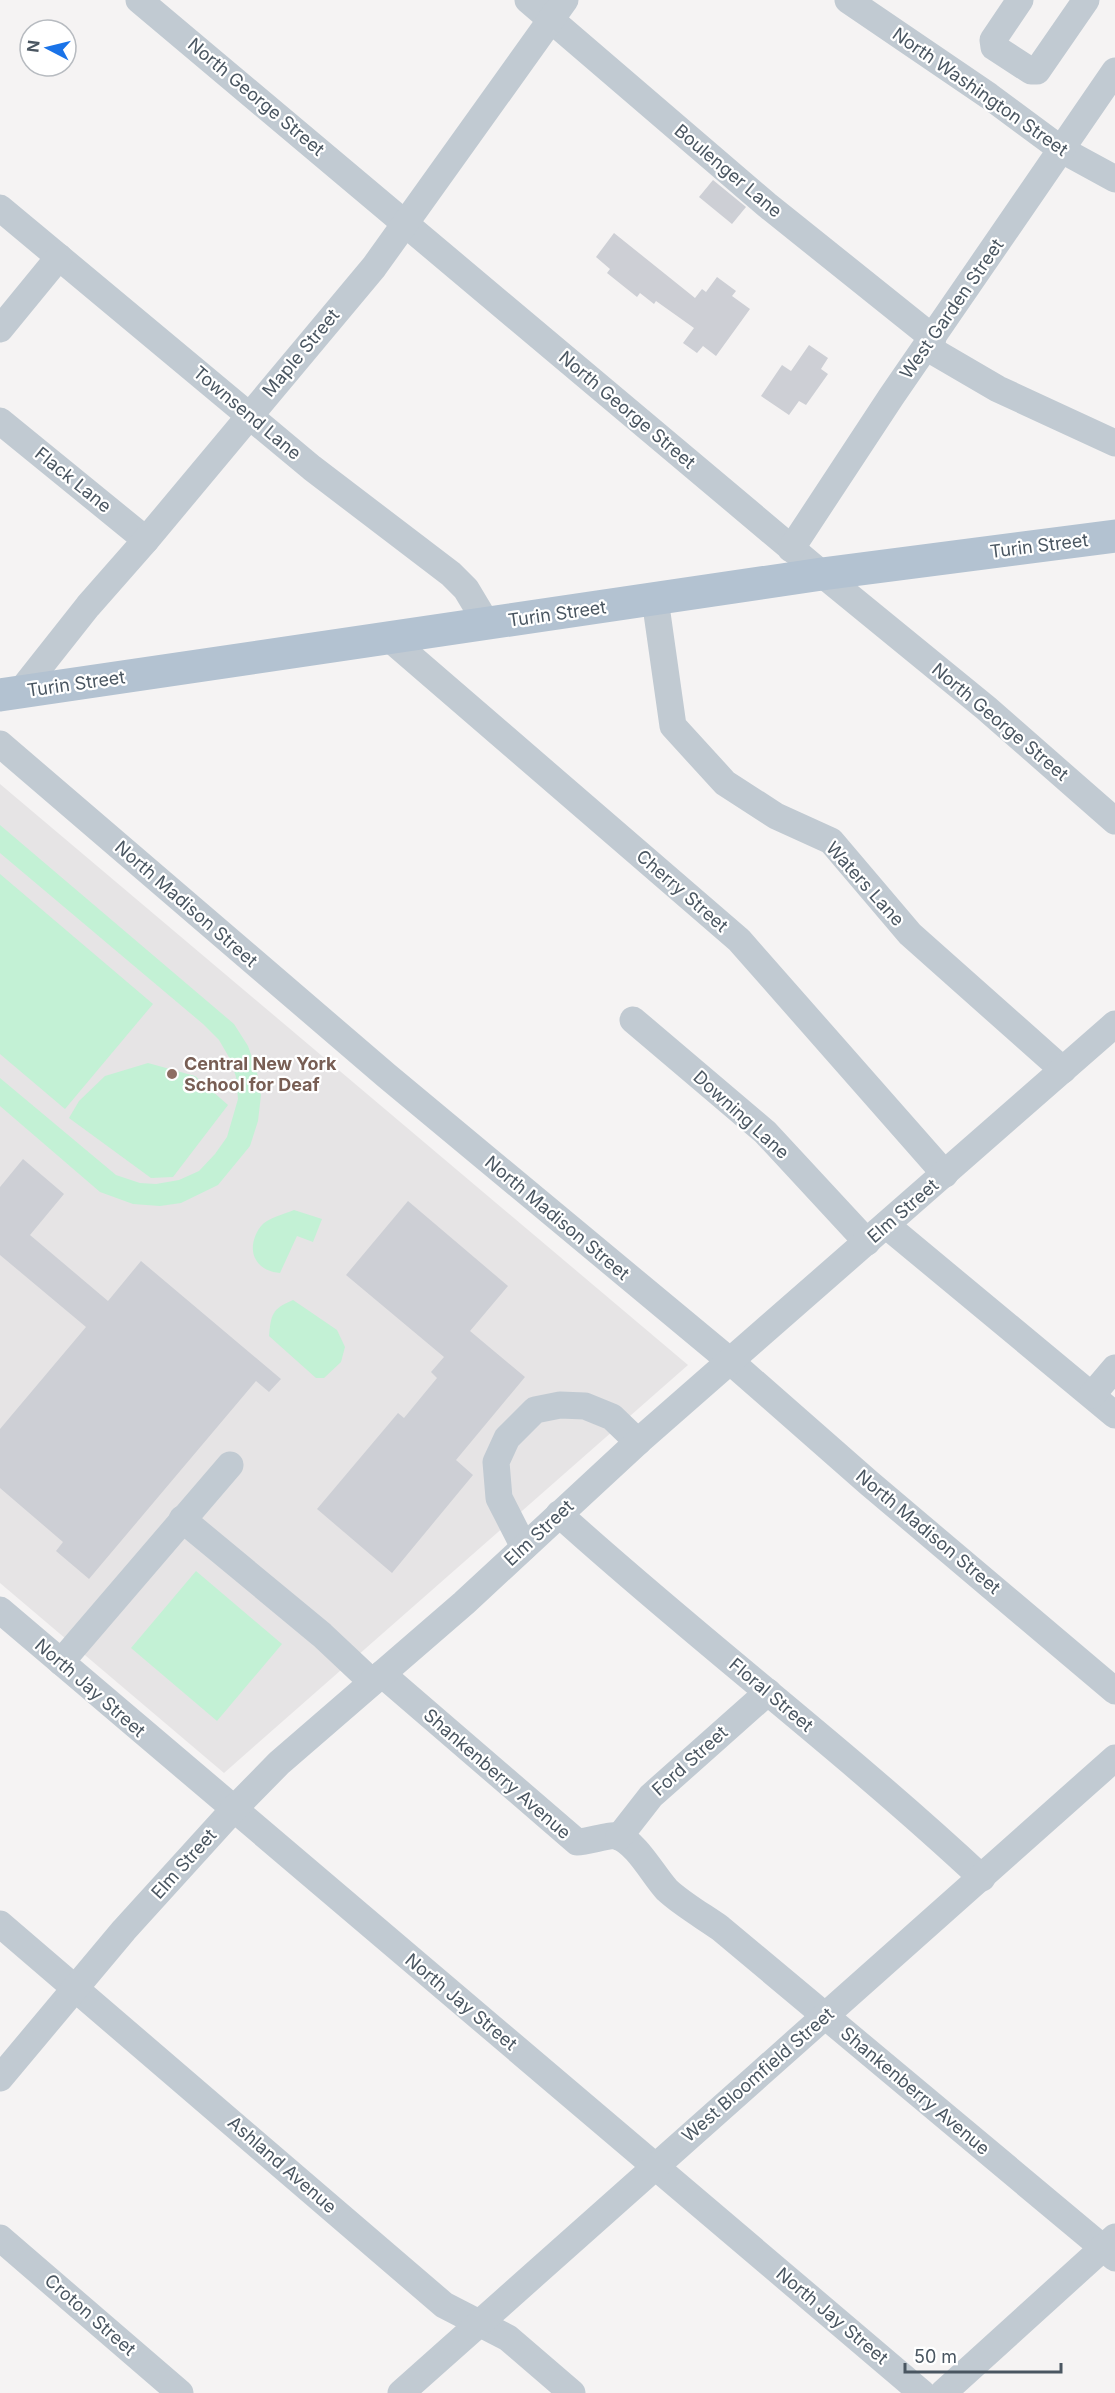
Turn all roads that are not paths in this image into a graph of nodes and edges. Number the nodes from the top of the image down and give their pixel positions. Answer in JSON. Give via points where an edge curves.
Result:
{"nodes":[{"id":1,"x":139,"y":0,"type":"edge"},
{"id":2,"x":528,"y":0,"type":"edge"},
{"id":3,"x":848,"y":0,"type":"edge"},
{"id":4,"x":1020,"y":0,"type":"edge"},
{"id":5,"x":1086,"y":0,"type":"edge"},
{"id":6,"x":558,"y":10,"type":"edge"},
{"id":7,"x":1115,"y":71,"type":"edge"},
{"id":8,"x":1062,"y":150,"type":"junction"},
{"id":9,"x":1115,"y":179,"type":"edge"},
{"id":10,"x":0,"y":208,"type":"edge"},
{"id":11,"x":406,"y":223,"type":"junction"},
{"id":12,"x":59,"y":257,"type":"junction"},
{"id":13,"x":0,"y":329,"type":"edge"},
{"id":14,"x":929,"y":343,"type":"junction"},
{"id":15,"x":249,"y":414,"type":"junction"},
{"id":16,"x":0,"y":421,"type":"edge"},
{"id":17,"x":1115,"y":443,"type":"edge"},
{"id":18,"x":1115,"y":536,"type":"edge"},
{"id":19,"x":147,"y":540,"type":"junction"},
{"id":20,"x":791,"y":549,"type":"junction"},
{"id":21,"x":822,"y":574,"type":"junction"},
{"id":22,"x":655,"y":599,"type":"junction"},
{"id":23,"x":487,"y":624,"type":"junction"},
{"id":24,"x":390,"y":638,"type":"junction"},
{"id":25,"x":10,"y":693,"type":"edge"},
{"id":26,"x":0,"y":744,"type":"edge"},
{"id":27,"x":1115,"y":821,"type":"edge"},
{"id":28,"x":633,"y":1020,"type":"dead end"},
{"id":29,"x":1115,"y":1024,"type":"edge"},
{"id":30,"x":1063,"y":1070,"type":"junction"},
{"id":31,"x":945,"y":1174,"type":"junction"},
{"id":32,"x":877,"y":1233,"type":"junction"},
{"id":33,"x":730,"y":1361,"type":"junction"},
{"id":34,"x":1115,"y":1368,"type":"edge"},
{"id":35,"x":1092,"y":1395,"type":"junction"},
{"id":36,"x":1115,"y":1414,"type":"edge"},
{"id":37,"x":638,"y":1442,"type":"junction"},
{"id":38,"x":230,"y":1465,"type":"dead end"},
{"id":39,"x":560,"y":1514,"type":"junction"},
{"id":40,"x":182,"y":1519,"type":"junction"},
{"id":41,"x":524,"y":1547,"type":"junction"},
{"id":42,"x":0,"y":1610,"type":"edge"},
{"id":43,"x":61,"y":1662,"type":"junction"},
{"id":44,"x":377,"y":1678,"type":"junction"},
{"id":45,"x":1115,"y":1691,"type":"edge"},
{"id":46,"x":768,"y":1692,"type":"junction"},
{"id":47,"x":1115,"y":1758,"type":"edge"},
{"id":48,"x":233,"y":1810,"type":"junction"},
{"id":49,"x":619,"y":1837,"type":"junction"},
{"id":50,"x":982,"y":1878,"type":"junction"},
{"id":51,"x":0,"y":1924,"type":"edge"},
{"id":52,"x":76,"y":1988,"type":"junction"},
{"id":53,"x":825,"y":2017,"type":"junction"},
{"id":54,"x":0,"y":2078,"type":"edge"},
{"id":55,"x":654,"y":2165,"type":"junction"},
{"id":56,"x":0,"y":2238,"type":"edge"},
{"id":57,"x":1111,"y":2247,"type":"edge"},
{"id":58,"x":478,"y":2323,"type":"junction"},
{"id":59,"x":180,"y":2393,"type":"edge"},
{"id":60,"x":401,"y":2393,"type":"edge"},
{"id":61,"x":572,"y":2393,"type":"edge"},
{"id":62,"x":922,"y":2393,"type":"edge"},
{"id":63,"x":943,"y":2393,"type":"edge"}],
"edges":[{"from":1,"to":11,"type":"street","name":"North George Street"},
{"from":2,"to":6,"type":"street","name":"Boulenger Lane"},
{"from":3,"to":8,"type":"street","name":"North Washington Street"},
{"from":4,"to":5,"type":"street","via":[[993,40],[994,47],[1031,72],[1037,71]]},
{"from":6,"to":11,"type":"street","name":"Maple Street"},
{"from":6,"to":14,"type":"street","name":"Boulenger Lane","via":[[767,205]]},
{"from":7,"to":8,"type":"street","name":"West Garden Street"},
{"from":8,"to":9,"type":"street","name":"North Washington Street"},
{"from":8,"to":14,"type":"street","name":"West Garden Street"},
{"from":10,"to":12,"type":"street","name":"Townsend Lane"},
{"from":11,"to":15,"type":"street","name":"Maple Street","via":[[374,267]]},
{"from":11,"to":20,"type":"street","name":"North George Street"},
{"from":12,"to":13,"type":"street"},
{"from":12,"to":15,"type":"street","name":"Townsend Lane"},
{"from":14,"to":17,"type":"street","name":"Boulenger Lane","via":[[998,389]]},
{"from":14,"to":20,"type":"street","name":"West Garden Street"},
{"from":15,"to":19,"type":"street","name":"Maple Street"},
{"from":15,"to":23,"type":"street","name":"Townsend Lane","via":[[312,468],[451,574],[466,589]]},
{"from":16,"to":19,"type":"street","name":"Flack Lane"},
{"from":18,"to":21,"type":"main road","name":"Turin Street"},
{"from":19,"to":25,"type":"street","name":"Maple Street"},
{"from":20,"to":21,"type":"street","name":"North George Street"},
{"from":21,"to":22,"type":"main road","name":"Turin Street"},
{"from":21,"to":27,"type":"street","name":"North George Street","via":[[986,708]]},
{"from":22,"to":23,"type":"main road","name":"Turin Street"},
{"from":22,"to":30,"type":"street","name":"Waters Lane","via":[[673,726],[725,783],[776,816],[831,841],[910,934]]},
{"from":23,"to":24,"type":"main road","name":"Turin Street"},
{"from":24,"to":25,"type":"main road","name":"Turin Street"},
{"from":24,"to":31,"type":"street","name":"Cherry Street","via":[[739,940]]},
{"from":26,"to":33,"type":"street","name":"North Madison Street","via":[[387,1076]]},
{"from":28,"to":32,"type":"street","name":"Downing Lane"},
{"from":29,"to":30,"type":"street","name":"Elm Street"},
{"from":30,"to":31,"type":"street","name":"Elm Street"},
{"from":31,"to":32,"type":"street","name":"Elm Street"},
{"from":32,"to":33,"type":"street","name":"Elm Street"},
{"from":32,"to":35,"type":"street","name":"Downing Lane"},
{"from":33,"to":37,"type":"street","name":"Elm Street"},
{"from":33,"to":45,"type":"street","name":"North Madison Street"},
{"from":34,"to":35,"type":"street"},
{"from":35,"to":36,"type":"street","name":"Downing Lane"},
{"from":37,"to":39,"type":"street","name":"Elm Street"},
{"from":37,"to":41,"type":"street","via":[[612,1417],[585,1406],[535,1410],[507,1438],[496,1462],[499,1498]]},
{"from":38,"to":40,"type":"street"},
{"from":39,"to":41,"type":"street","name":"Elm Street"},
{"from":39,"to":46,"type":"street","name":"Floral Street"},
{"from":40,"to":43,"type":"street"},
{"from":40,"to":44,"type":"street","name":"Shankenberry Avenue"},
{"from":41,"to":44,"type":"street","name":"Elm Street"},
{"from":42,"to":43,"type":"street","name":"North Jay Street"},
{"from":43,"to":48,"type":"street","name":"North Jay Street"},
{"from":44,"to":48,"type":"street","name":"Elm Street","via":[[279,1763]]},
{"from":44,"to":49,"type":"street","name":"Shankenberry Avenue","via":[[577,1842],[610,1835]]},
{"from":46,"to":49,"type":"street","name":"Ford Street","via":[[651,1796]]},
{"from":46,"to":50,"type":"street","name":"Floral Street"},
{"from":47,"to":50,"type":"street","name":"West Bloomfield Street"},
{"from":48,"to":52,"type":"street","name":"Elm Street"},
{"from":48,"to":55,"type":"street","name":"North Jay Street"},
{"from":49,"to":53,"type":"street","name":"Shankenberry Avenue","via":[[668,1890],[720,1928]]},
{"from":50,"to":53,"type":"street","name":"West Bloomfield Street"},
{"from":51,"to":52,"type":"street","name":"Ashland Avenue"},
{"from":52,"to":54,"type":"street","name":"Elm Street"},
{"from":52,"to":58,"type":"street","name":"Ashland Avenue","via":[[444,2305]]},
{"from":53,"to":55,"type":"street","name":"West Bloomfield Street"},
{"from":53,"to":57,"type":"street","name":"Shankenberry Avenue"},
{"from":55,"to":58,"type":"street","name":"West Bloomfield Street"},
{"from":55,"to":62,"type":"street","name":"North Jay Street"},
{"from":56,"to":59,"type":"street","name":"Croton Street"},
{"from":57,"to":63,"type":"street"},
{"from":58,"to":60,"type":"street","name":"West Bloomfield Street"},
{"from":58,"to":61,"type":"street","name":"Ashland Avenue","via":[[508,2338]]}]}
